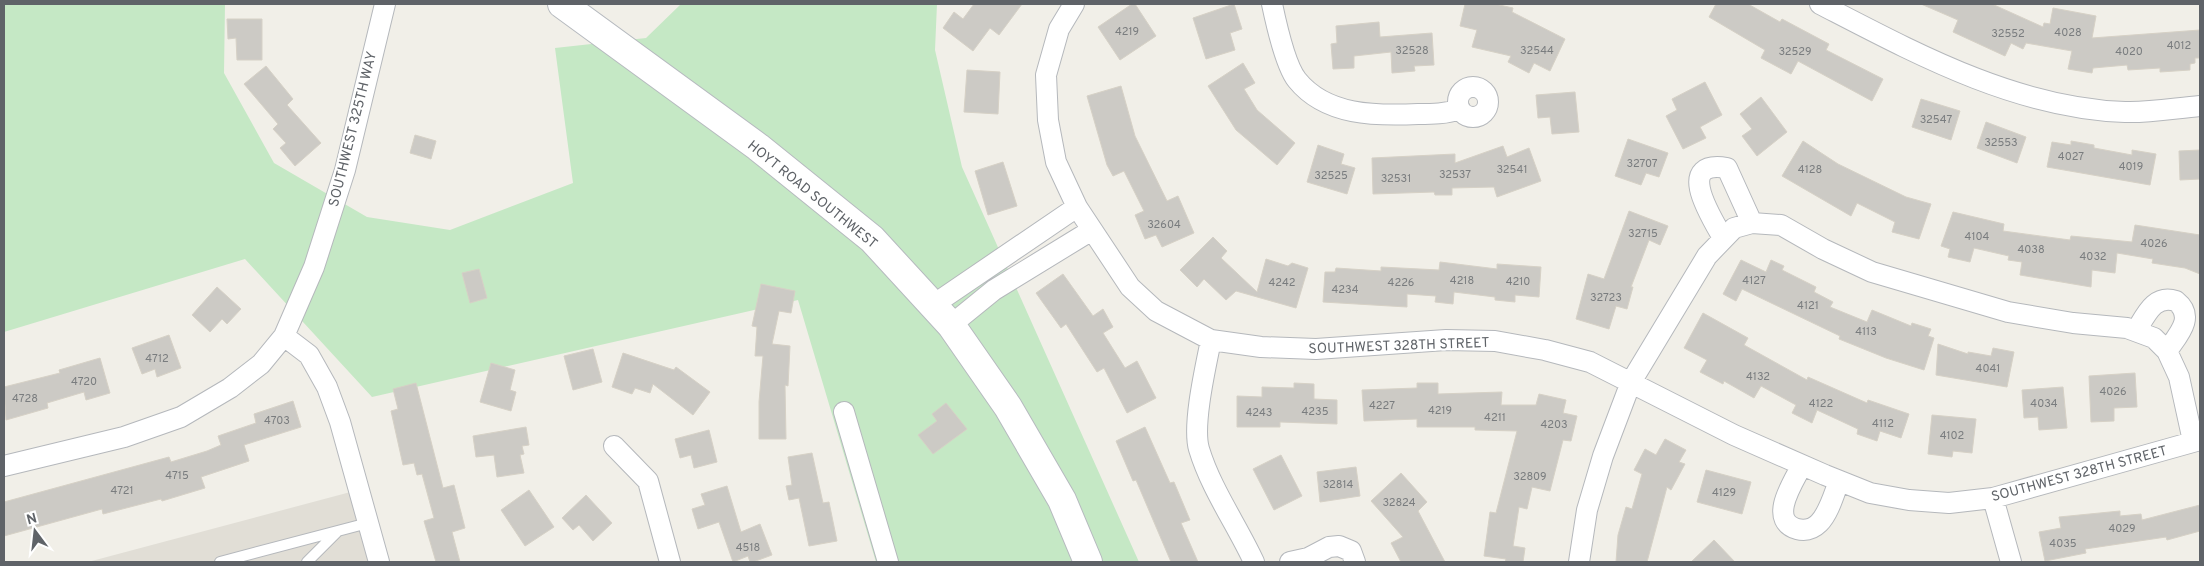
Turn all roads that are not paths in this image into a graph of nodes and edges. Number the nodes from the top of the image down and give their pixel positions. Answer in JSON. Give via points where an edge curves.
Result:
{"nodes":[{"id":1,"x":385,"y":4,"type":"edge"},
{"id":2,"x":562,"y":4,"type":"edge"},
{"id":3,"x":1074,"y":4,"type":"edge"},
{"id":4,"x":1272,"y":4,"type":"edge"},
{"id":5,"x":1820,"y":4,"type":"edge"},
{"id":6,"x":2200,"y":106,"type":"edge"},
{"id":7,"x":1460,"y":110,"type":"dead end"},
{"id":8,"x":1077,"y":207,"type":"junction"},
{"id":9,"x":1736,"y":229,"type":"junction"},
{"id":10,"x":1092,"y":230,"type":"junction"},
{"id":11,"x":942,"y":315,"type":"junction"},
{"id":12,"x":2136,"y":331,"type":"junction"},
{"id":13,"x":284,"y":336,"type":"junction"},
{"id":14,"x":1211,"y":340,"type":"junction"},
{"id":15,"x":2167,"y":351,"type":"junction"},
{"id":16,"x":1631,"y":382,"type":"junction"},
{"id":17,"x":844,"y":412,"type":"dead end"},
{"id":18,"x":2197,"y":440,"type":"edge"},
{"id":19,"x":614,"y":446,"type":"dead end"},
{"id":20,"x":1802,"y":465,"type":"junction"},
{"id":21,"x":4,"y":466,"type":"edge"},
{"id":22,"x":1840,"y":481,"type":"junction"},
{"id":23,"x":1993,"y":498,"type":"junction"},
{"id":24,"x":368,"y":523,"type":"junction"},
{"id":25,"x":338,"y":531,"type":"junction"},
{"id":26,"x":220,"y":562,"type":"edge"},
{"id":27,"x":307,"y":562,"type":"edge"},
{"id":28,"x":379,"y":562,"type":"edge"},
{"id":29,"x":670,"y":562,"type":"edge"},
{"id":30,"x":888,"y":562,"type":"edge"},
{"id":31,"x":1088,"y":562,"type":"edge"},
{"id":32,"x":1254,"y":562,"type":"edge"},
{"id":33,"x":1290,"y":562,"type":"edge"},
{"id":34,"x":1355,"y":562,"type":"edge"},
{"id":35,"x":1579,"y":562,"type":"edge"},
{"id":36,"x":2011,"y":562,"type":"edge"}],
"edges":[{"from":1,"to":13,"type":"street","name":"SOUTHWEST 325TH WAY","via":[[345,170],[314,267]]},
{"from":2,"to":11,"type":"main road","name":"HOYT ROAD SOUTHWEST","via":[[758,147],[864,233]]},
{"from":3,"to":8,"type":"street","name":"SOUTHWEST 328TH STREET","via":[[1059,29],[1046,75],[1048,120],[1056,162]]},
{"from":4,"to":7,"type":"street","via":[[1280,38],[1296,79],[1316,98],[1347,111],[1389,116]]},
{"from":5,"to":6,"type":"street","via":[[1961,74],[2045,100],[2126,112]]},
{"from":8,"to":10,"type":"street","name":"SOUTHWEST 328TH STREET"},
{"from":8,"to":11,"type":"street"},
{"from":9,"to":9,"type":"street","via":[[1705,206],[1698,188],[1701,174],[1713,165],[1727,168]]},
{"from":9,"to":12,"type":"street","via":[[1781,225],[1872,272],[2008,312]]},
{"from":9,"to":16,"type":"street","via":[[1706,256]]},
{"from":10,"to":11,"type":"street","via":[[994,290]]},
{"from":10,"to":14,"type":"street","name":"SOUTHWEST 328TH STREET","via":[[1136,293],[1156,311]]},
{"from":11,"to":31,"type":"main road","name":"HOYT ROAD SOUTHWEST","via":[[1008,407],[1062,500]]},
{"from":12,"to":15,"type":"street","via":[[2154,338]]},
{"from":12,"to":15,"type":"street","via":[[2157,302],[2163,299],[2176,301],[2185,311],[2185,324]]},
{"from":13,"to":21,"type":"street","name":"SOUTHWEST 325TH WAY","via":[[261,364],[230,388],[181,417],[124,437]]},
{"from":13,"to":24,"type":"street","via":[[309,355],[327,387]]},
{"from":14,"to":16,"type":"street","name":"SOUTHWEST 328TH STREET","via":[[1261,347],[1316,349],[1494,340],[1590,362]]},
{"from":14,"to":32,"type":"street","via":[[1199,412],[1198,448]]},
{"from":15,"to":18,"type":"street","via":[[2180,377]]},
{"from":16,"to":20,"type":"street","name":"SOUTHWEST 328TH STREET","via":[[1734,435]]},
{"from":16,"to":35,"type":"street","via":[[1602,456],[1587,510]]},
{"from":17,"to":30,"type":"street"},
{"from":18,"to":23,"type":"street","name":"SOUTHWEST 328TH STREET"},
{"from":19,"to":29,"type":"street","via":[[648,481]]},
{"from":20,"to":22,"type":"street","name":"SOUTHWEST 328TH STREET"},
{"from":20,"to":22,"type":"street","via":[[1784,502],[1784,516],[1793,527],[1806,530],[1819,523]]},
{"from":22,"to":23,"type":"street","name":"SOUTHWEST 328TH STREET","via":[[1870,493],[1909,500],[1949,503]]},
{"from":23,"to":36,"type":"street"},
{"from":24,"to":25,"type":"lane"},
{"from":24,"to":28,"type":"street"},
{"from":25,"to":26,"type":"lane"},
{"from":25,"to":27,"type":"lane"},
{"from":33,"to":34,"type":"street","via":[[1339,546],[1351,552]]}]}
